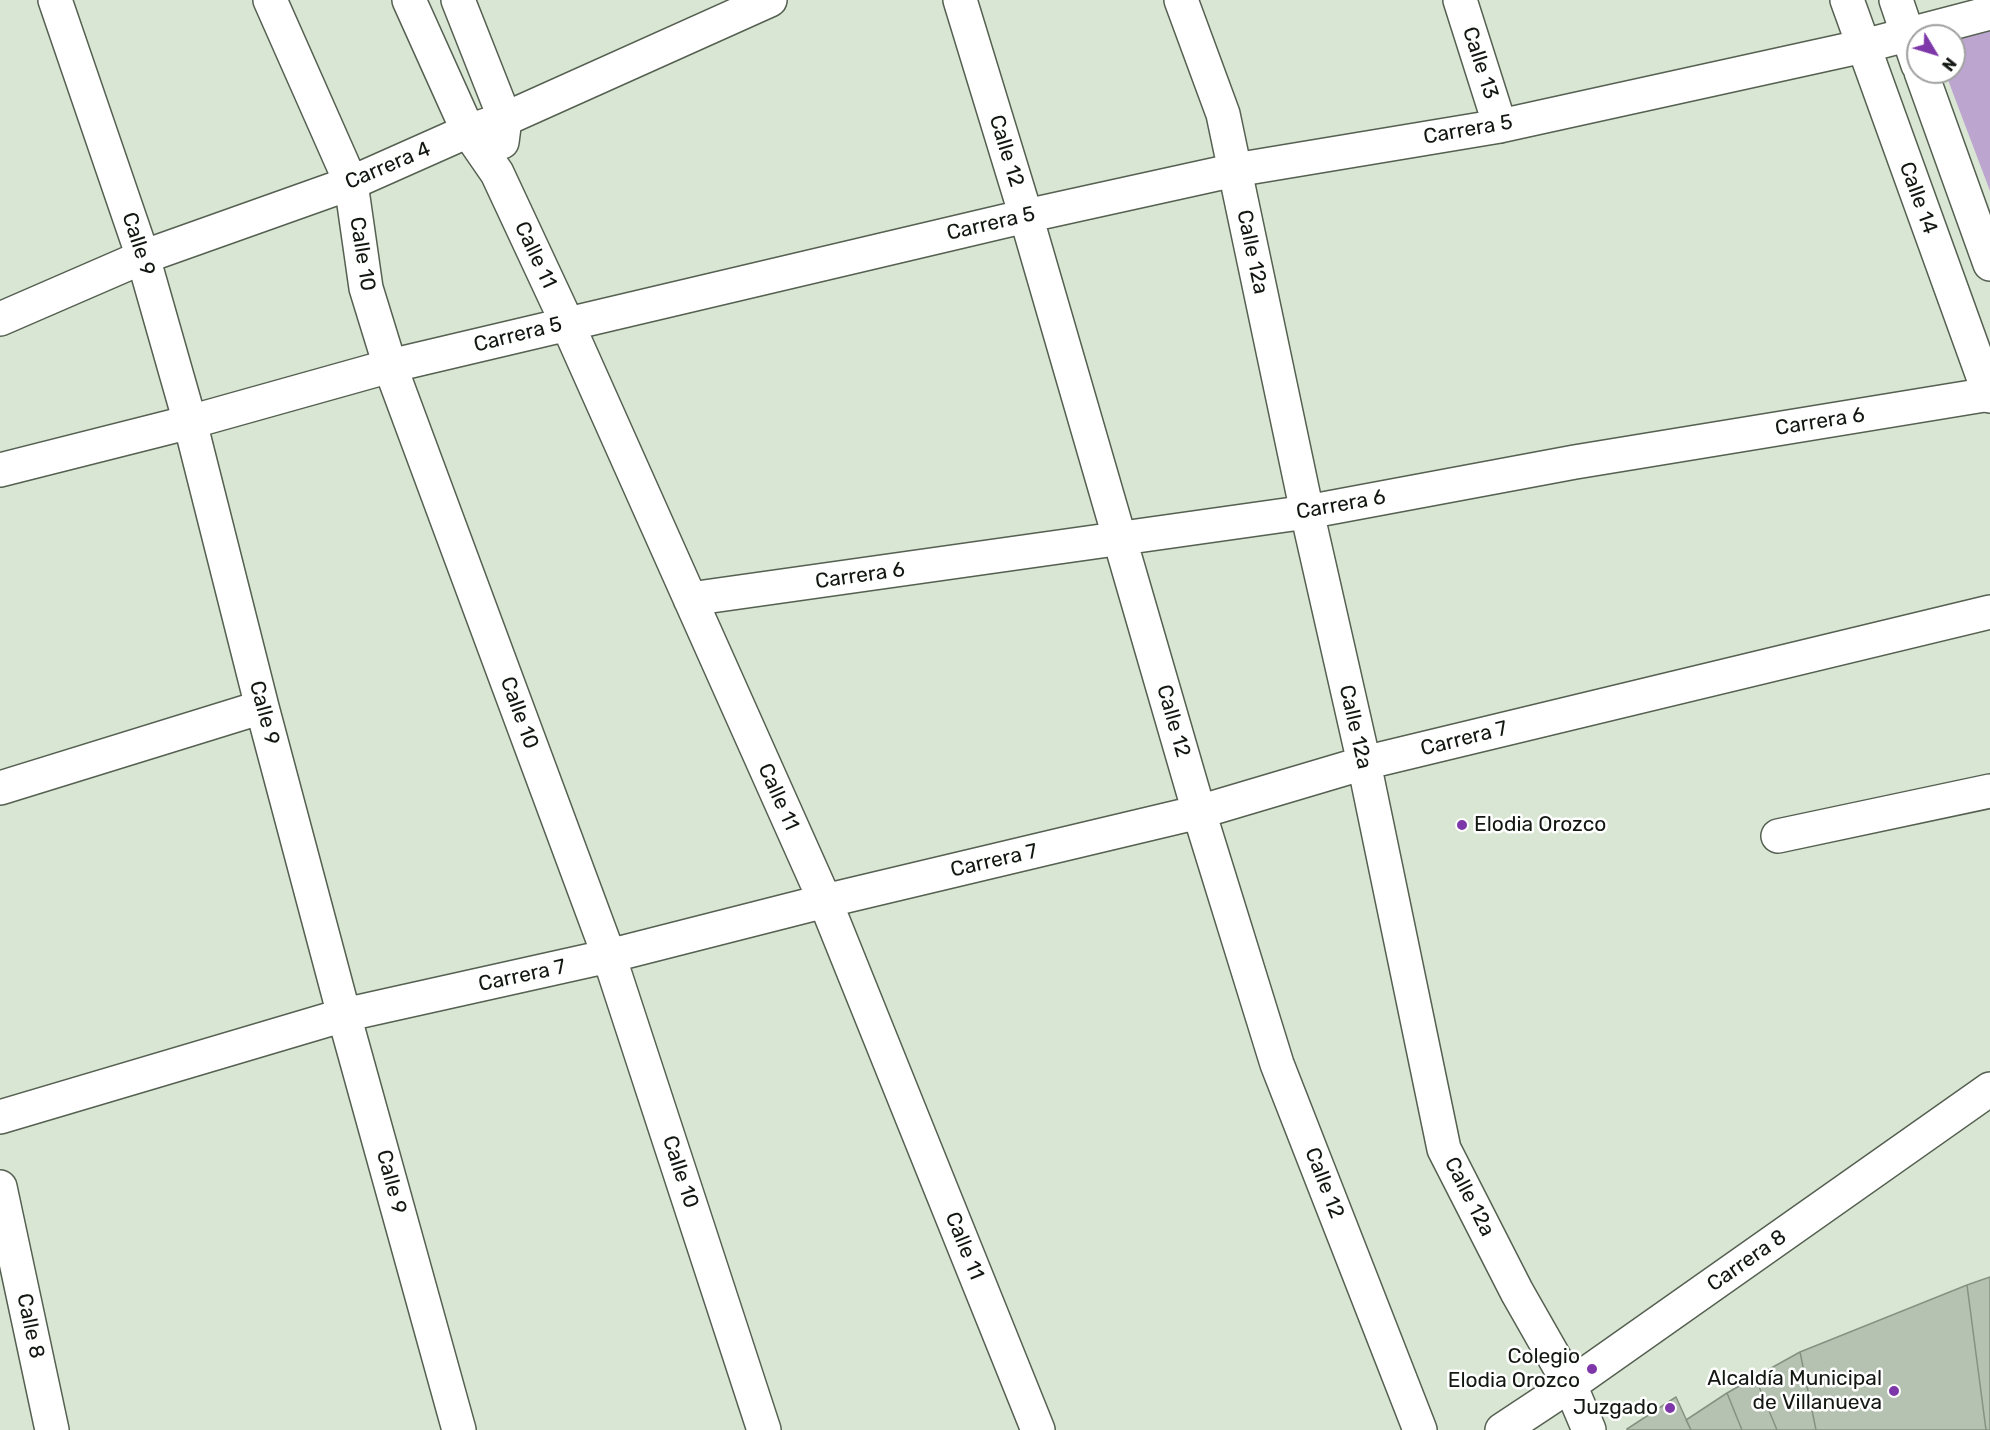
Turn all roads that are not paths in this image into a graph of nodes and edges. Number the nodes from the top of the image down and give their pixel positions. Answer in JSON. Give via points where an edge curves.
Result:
{"nodes":[{"id":1,"x":55,"y":0,"type":"edge"},
{"id":2,"x":270,"y":0,"type":"edge"},
{"id":3,"x":409,"y":0,"type":"edge"},
{"id":4,"x":458,"y":0,"type":"edge"},
{"id":5,"x":770,"y":0,"type":"edge"},
{"id":6,"x":960,"y":0,"type":"edge"},
{"id":7,"x":1181,"y":0,"type":"edge"},
{"id":8,"x":1460,"y":0,"type":"edge"},
{"id":9,"x":1847,"y":0,"type":"edge"},
{"id":10,"x":1896,"y":0,"type":"edge"},
{"id":11,"x":1990,"y":13,"type":"edge"},
{"id":12,"x":1966,"y":25,"type":"edge"},
{"id":13,"x":1906,"y":29,"type":"edge"},
{"id":14,"x":1863,"y":46,"type":"junction"},
{"id":15,"x":1906,"y":49,"type":"edge"},
{"id":16,"x":1925,"y":84,"type":"edge"},
{"id":17,"x":505,"y":119,"type":"junction"},
{"id":18,"x":1500,"y":126,"type":"junction"},
{"id":19,"x":468,"y":131,"type":"junction"},
{"id":20,"x":1235,"y":170,"type":"junction"},
{"id":21,"x":497,"y":173,"type":"junction"},
{"id":22,"x":351,"y":183,"type":"junction"},
{"id":23,"x":1026,"y":216,"type":"junction"},
{"id":24,"x":143,"y":257,"type":"junction"},
{"id":25,"x":1990,"y":264,"type":"edge"},
{"id":26,"x":0,"y":319,"type":"edge"},
{"id":27,"x":567,"y":323,"type":"junction"},
{"id":28,"x":390,"y":366,"type":"junction"},
{"id":29,"x":1990,"y":395,"type":"edge"},
{"id":30,"x":190,"y":422,"type":"junction"},
{"id":31,"x":0,"y":470,"type":"edge"},
{"id":32,"x":1307,"y":512,"type":"junction"},
{"id":33,"x":1120,"y":540,"type":"junction"},
{"id":34,"x":690,"y":600,"type":"junction"},
{"id":35,"x":1990,"y":612,"type":"edge"},
{"id":36,"x":262,"y":707,"type":"junction"},
{"id":37,"x":1364,"y":763,"type":"junction"},
{"id":38,"x":0,"y":788,"type":"edge"},
{"id":39,"x":1990,"y":791,"type":"edge"},
{"id":40,"x":1199,"y":812,"type":"junction"},
{"id":41,"x":1779,"y":836,"type":"dead end"},
{"id":42,"x":825,"y":900,"type":"junction"},
{"id":43,"x":609,"y":956,"type":"junction"},
{"id":44,"x":344,"y":1014,"type":"junction"},
{"id":45,"x":1990,"y":1089,"type":"edge"},
{"id":46,"x":0,"y":1117,"type":"edge"},
{"id":47,"x":0,"y":1187,"type":"edge"},
{"id":48,"x":1570,"y":1385,"type":"junction"},
{"id":49,"x":52,"y":1430,"type":"edge"},
{"id":50,"x":459,"y":1430,"type":"edge"},
{"id":51,"x":764,"y":1430,"type":"edge"},
{"id":52,"x":1038,"y":1430,"type":"edge"},
{"id":53,"x":1420,"y":1430,"type":"edge"},
{"id":54,"x":1502,"y":1430,"type":"edge"},
{"id":55,"x":1589,"y":1430,"type":"edge"}],
"edges":[{"from":1,"to":24,"type":"street","name":"Calle 9"},
{"from":2,"to":22,"type":"street","name":"Calle 10"},
{"from":3,"to":19,"type":"street","name":"Calle 11"},
{"from":4,"to":17,"type":"street"},
{"from":5,"to":17,"type":"street","name":"Carrera 4"},
{"from":6,"to":23,"type":"street","name":"Calle 12"},
{"from":7,"to":20,"type":"street","name":"Calle 12a","via":[[1223,114]]},
{"from":8,"to":18,"type":"street","name":"Calle 13"},
{"from":9,"to":14,"type":"street","name":"Calle 14"},
{"from":10,"to":13,"type":"street"},
{"from":11,"to":12,"type":"street","name":"Carrera 5"},
{"from":14,"to":15,"type":"street","name":"Carrera 5"},
{"from":14,"to":18,"type":"street","name":"Carrera 5"},
{"from":14,"to":29,"type":"street","name":"Calle 14"},
{"from":16,"to":25,"type":"street"},
{"from":17,"to":19,"type":"street","name":"Carrera 4"},
{"from":17,"to":21,"type":"street"},
{"from":18,"to":20,"type":"street","name":"Carrera 5"},
{"from":19,"to":21,"type":"street","name":"Calle 11"},
{"from":19,"to":22,"type":"street","name":"Carrera 4"},
{"from":20,"to":23,"type":"street","name":"Carrera 5"},
{"from":20,"to":32,"type":"street","name":"Calle 12a"},
{"from":21,"to":27,"type":"street","name":"Calle 11"},
{"from":22,"to":24,"type":"street","name":"Carrera 4"},
{"from":22,"to":28,"type":"street","name":"Calle 10","via":[[366,288]]},
{"from":23,"to":27,"type":"street","name":"Carrera 5"},
{"from":23,"to":33,"type":"street","name":"Calle 12"},
{"from":24,"to":26,"type":"street","name":"Carrera 4"},
{"from":24,"to":30,"type":"street","name":"Calle 9"},
{"from":27,"to":28,"type":"street","name":"Carrera 5"},
{"from":27,"to":34,"type":"street","name":"Calle 11"},
{"from":28,"to":30,"type":"street","name":"Carrera 5"},
{"from":28,"to":43,"type":"street","name":"Calle 10"},
{"from":29,"to":32,"type":"street","name":"Carrera 6","via":[[1575,462]]},
{"from":30,"to":31,"type":"street","name":"Carrera 5"},
{"from":30,"to":36,"type":"street","name":"Calle 9"},
{"from":32,"to":33,"type":"street","name":"Carrera 6"},
{"from":32,"to":37,"type":"street","name":"Calle 12a"},
{"from":33,"to":34,"type":"street","name":"Carrera 6"},
{"from":33,"to":40,"type":"street","name":"Calle 12"},
{"from":34,"to":42,"type":"street","name":"Calle 11"},
{"from":35,"to":37,"type":"street","name":"Carrera 7"},
{"from":36,"to":38,"type":"street"},
{"from":36,"to":44,"type":"street","name":"Calle 9"},
{"from":37,"to":40,"type":"street","name":"Carrera 7"},
{"from":37,"to":48,"type":"street","name":"Calle 12a","via":[[1444,1149]]},
{"from":39,"to":41,"type":"street"},
{"from":40,"to":42,"type":"street","name":"Carrera 7"},
{"from":40,"to":53,"type":"street","name":"Calle 12","via":[[1277,1064]]},
{"from":42,"to":43,"type":"street","name":"Carrera 7"},
{"from":42,"to":52,"type":"street","name":"Calle 11"},
{"from":43,"to":44,"type":"street","name":"Carrera 7"},
{"from":43,"to":51,"type":"street","name":"Calle 10"},
{"from":44,"to":46,"type":"street","name":"Carrera 7"},
{"from":44,"to":50,"type":"street","name":"Calle 9"},
{"from":45,"to":48,"type":"street","name":"Carrera 8"},
{"from":47,"to":49,"type":"street","name":"Calle 8"},
{"from":48,"to":54,"type":"street","name":"Carrera 8"},
{"from":48,"to":55,"type":"street","name":"Calle 12a"}]}
